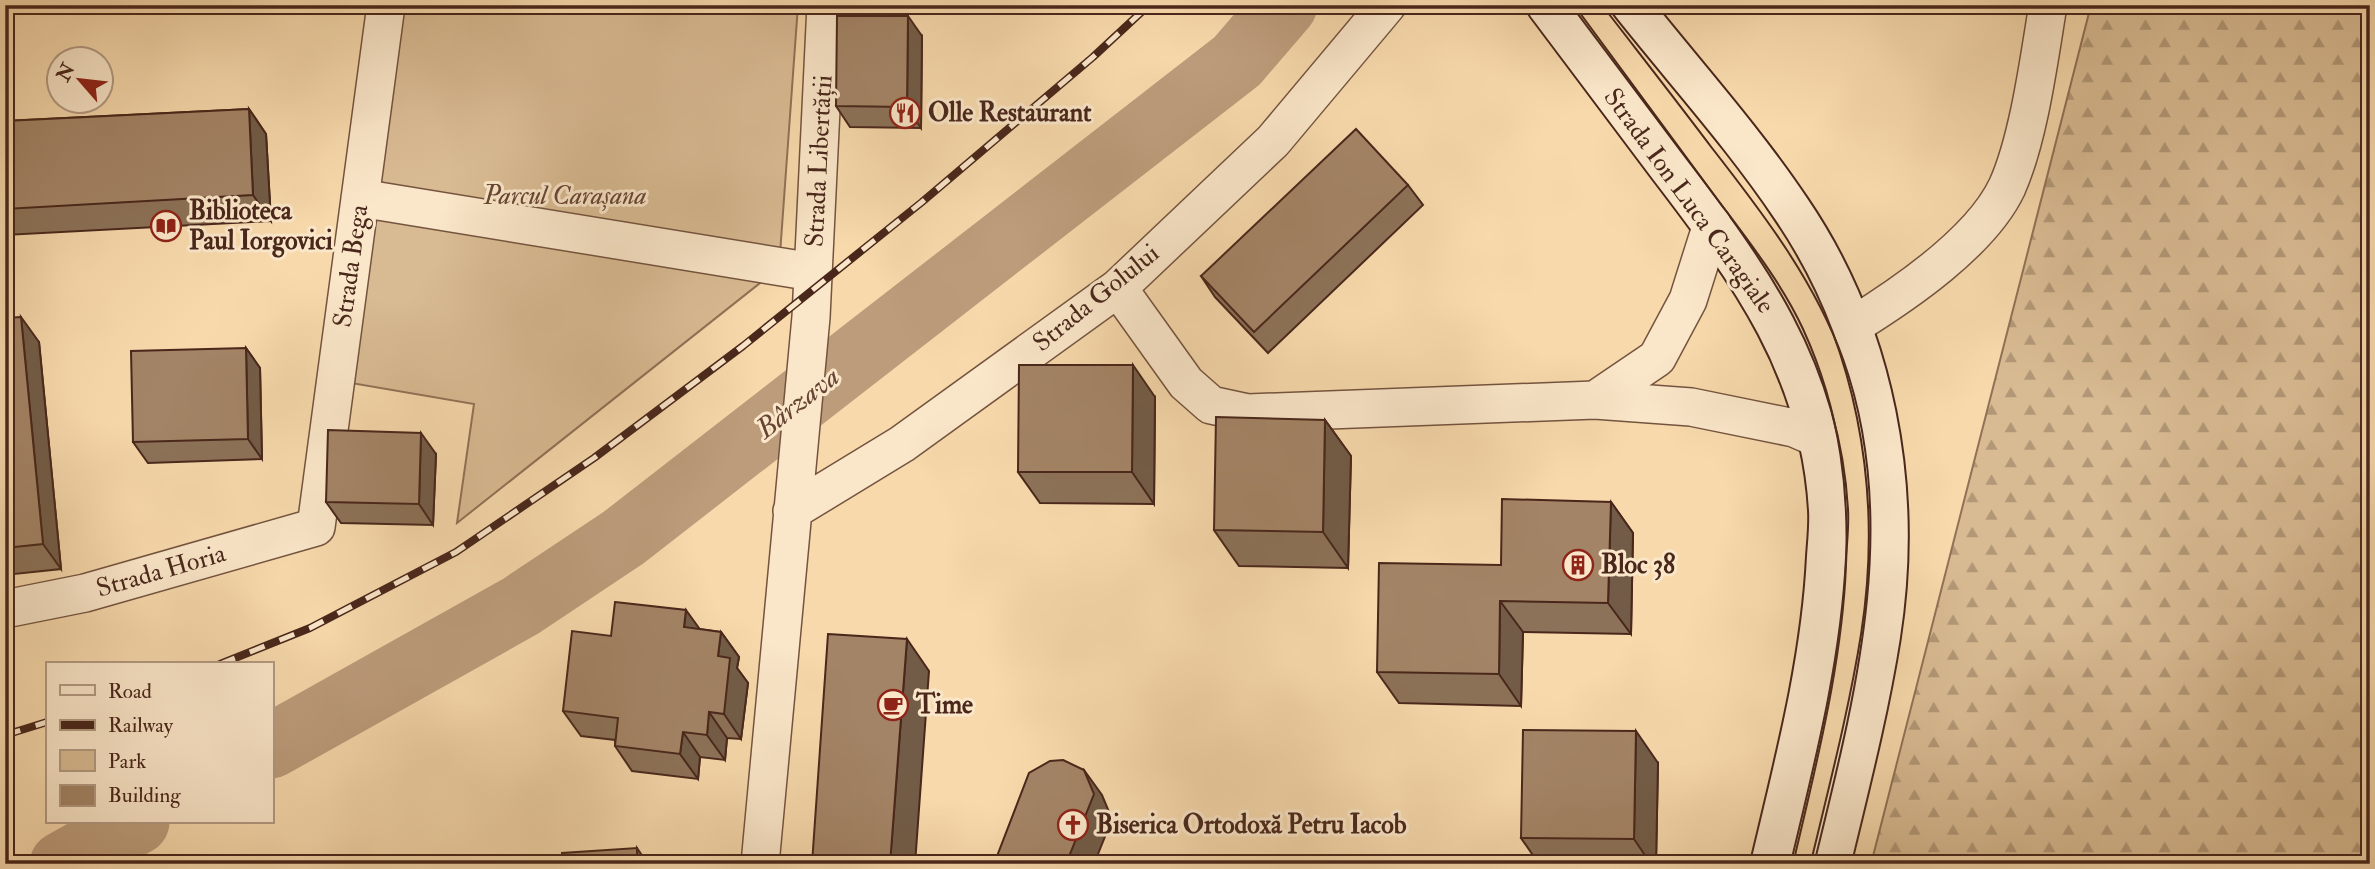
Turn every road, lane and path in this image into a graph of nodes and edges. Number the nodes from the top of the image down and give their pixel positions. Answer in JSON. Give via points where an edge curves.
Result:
{"nodes":[{"id":1,"x":386,"y":5,"type":"edge"},
{"id":2,"x":826,"y":5,"type":"edge"},
{"id":3,"x":1387,"y":5,"type":"edge"},
{"id":4,"x":1546,"y":5,"type":"edge"},
{"id":5,"x":1631,"y":5,"type":"edge"},
{"id":6,"x":2048,"y":5,"type":"edge"},
{"id":7,"x":360,"y":198,"type":"junction"},
{"id":8,"x":1712,"y":224,"type":"junction"},
{"id":9,"x":813,"y":272,"type":"junction"},
{"id":10,"x":1118,"y":288,"type":"junction"},
{"id":11,"x":1854,"y":325,"type":"junction"},
{"id":12,"x":1594,"y":400,"type":"junction"},
{"id":13,"x":1818,"y":438,"type":"junction"},
{"id":14,"x":794,"y":499,"type":"junction"},
{"id":15,"x":316,"y":527,"type":"joint"},
{"id":16,"x":5,"y":609,"type":"edge"},
{"id":17,"x":760,"y":864,"type":"edge"},
{"id":18,"x":1770,"y":864,"type":"edge"},
{"id":19,"x":1831,"y":864,"type":"edge"}],
"edges":[{"from":1,"to":7,"type":"street","name":"Strada Bega"},
{"from":2,"to":9,"type":"street","name":"Strada Libertății"},
{"from":3,"to":10,"type":"street","name":"Strada Golului","via":[[1273,141]]},
{"from":4,"to":8,"type":"main road","name":"Strada Ion Luca Caragiale"},
{"from":5,"to":11,"type":"main road","via":[[1793,211]]},
{"from":6,"to":11,"type":"street","via":[[2023,132],[2007,187],[1988,215],[1934,270]]},
{"from":7,"to":9,"type":"street"},
{"from":7,"to":15,"type":"street","name":"Strada Bega"},
{"from":8,"to":12,"type":"street","via":[[1688,300],[1657,358]]},
{"from":8,"to":13,"type":"main road","name":"Strada Ion Luca Caragiale","via":[[1775,320],[1795,363]]},
{"from":9,"to":14,"type":"street","name":"Strada Libertății"},
{"from":10,"to":12,"type":"street","via":[[1186,383],[1211,405],[1248,412]]},
{"from":10,"to":14,"type":"street","name":"Strada Golului","via":[[902,444]]},
{"from":11,"to":19,"type":"main road","via":[[1870,376],[1881,439],[1888,563],[1882,634]]},
{"from":12,"to":13,"type":"street","via":[[1691,407],[1794,428]]},
{"from":13,"to":18,"type":"main road","name":"Strada Ion Luca Caragiale","via":[[1828,510],[1824,606],[1799,744]]},
{"from":14,"to":17,"type":"street"},
{"from":15,"to":16,"type":"street","name":"Strada Horia","via":[[85,593]]}]}
